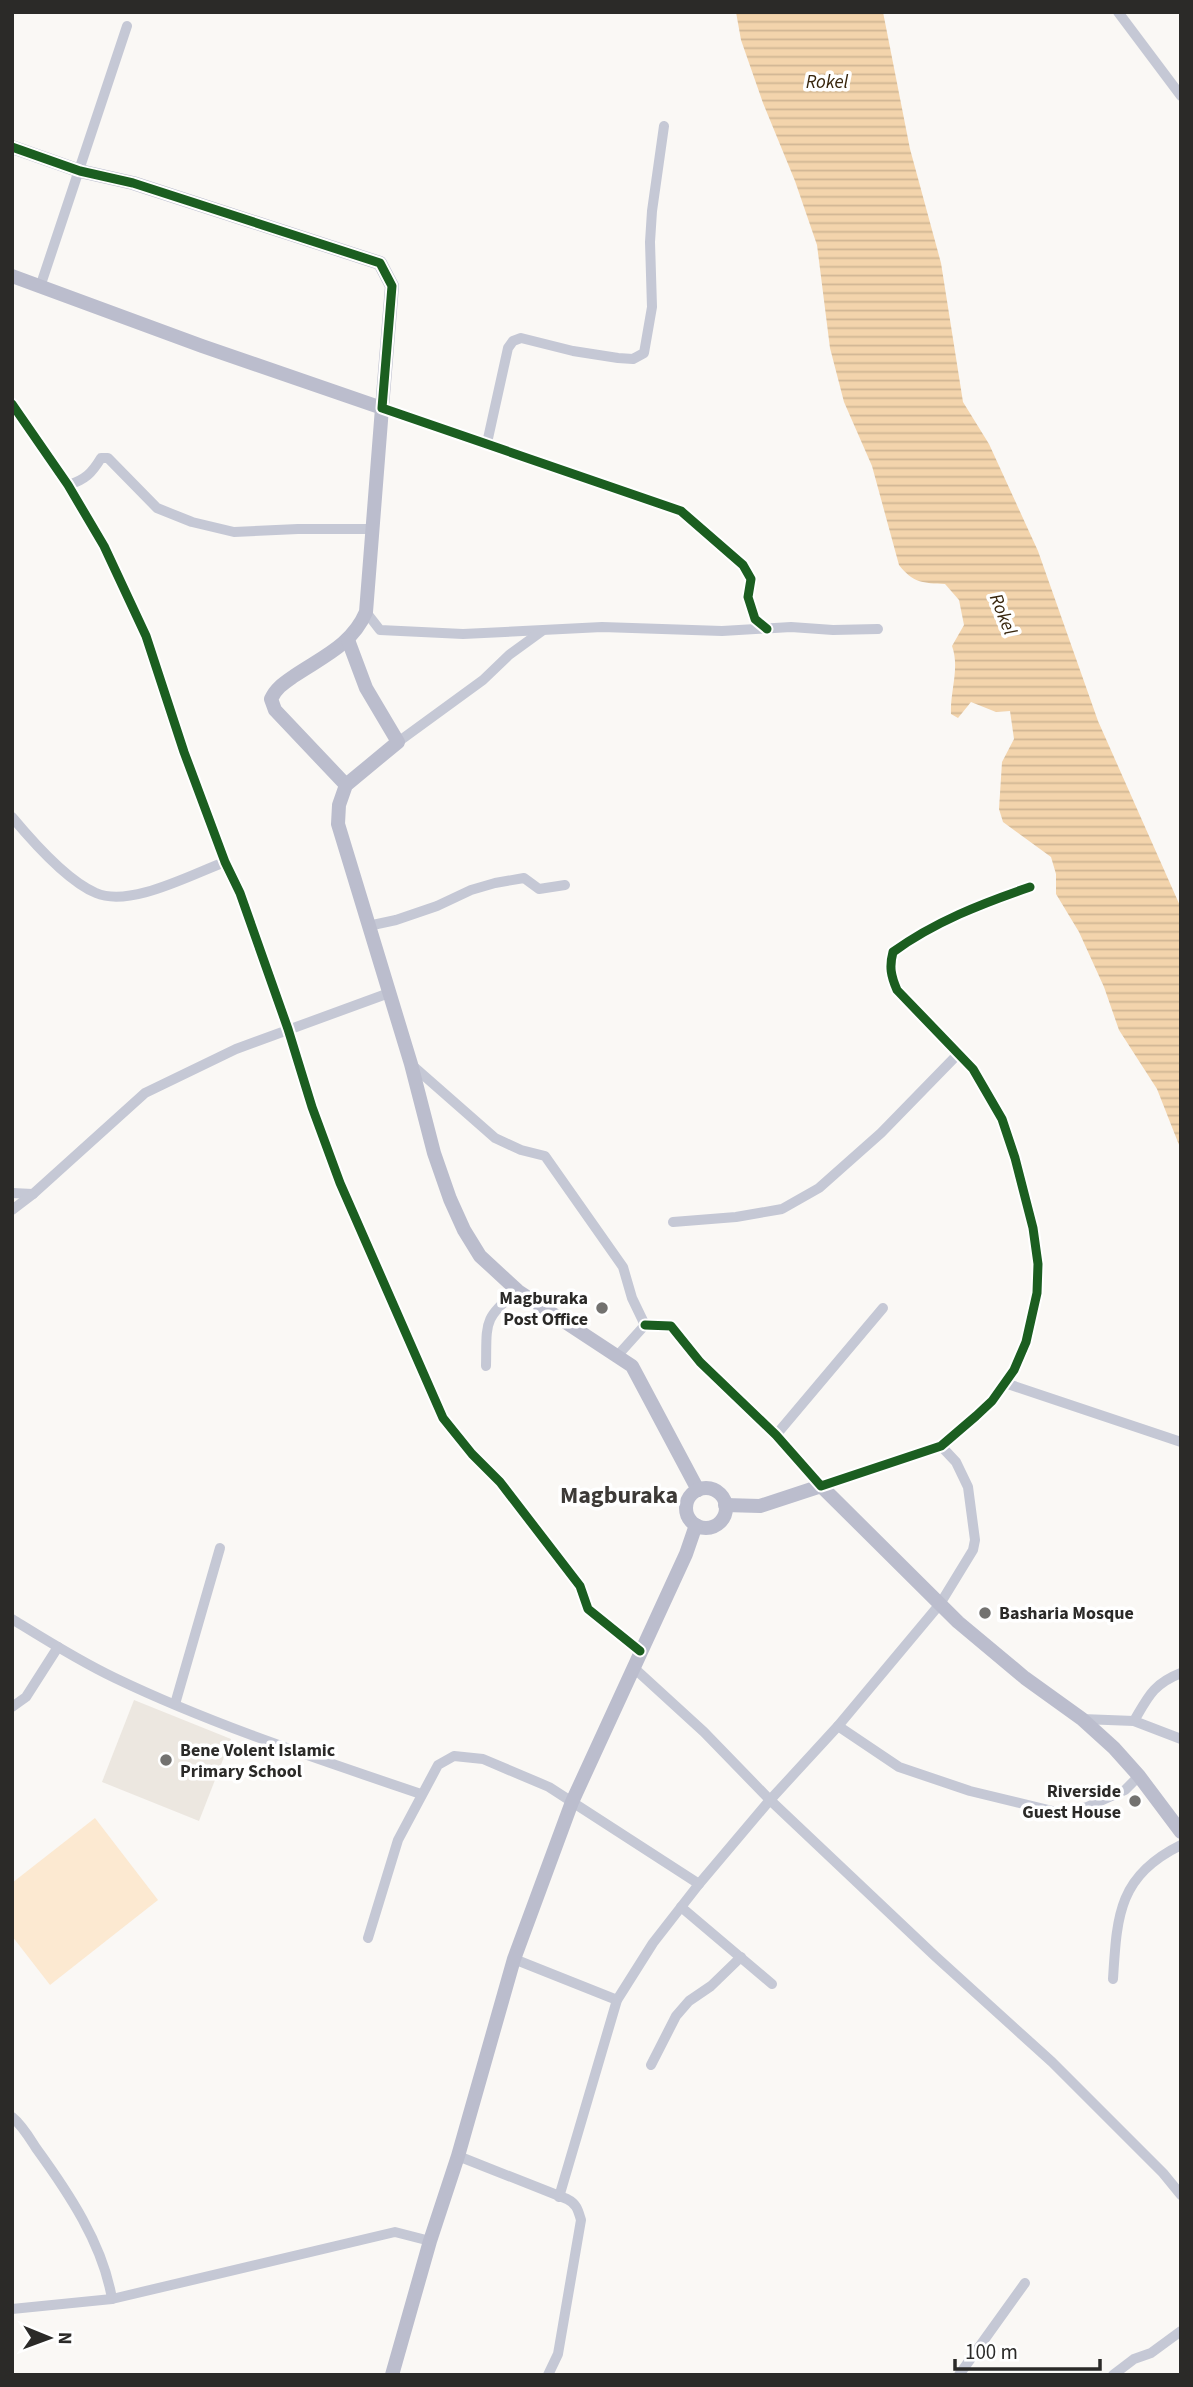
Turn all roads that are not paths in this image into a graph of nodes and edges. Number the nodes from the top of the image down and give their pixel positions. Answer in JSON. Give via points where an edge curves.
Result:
{"nodes":[{"id":1,"x":1118,"y":12,"type":"edge"},
{"id":2,"x":127,"y":26,"type":"dead end"},
{"id":3,"x":1181,"y":96,"type":"edge"},
{"id":4,"x":664,"y":126,"type":"dead end"},
{"id":5,"x":12,"y":147,"type":"edge"},
{"id":6,"x":80,"y":171,"type":"junction"},
{"id":7,"x":12,"y":276,"type":"edge"},
{"id":8,"x":40,"y":287,"type":"junction"},
{"id":9,"x":12,"y":404,"type":"edge"},
{"id":10,"x":382,"y":408,"type":"junction"},
{"id":11,"x":487,"y":443,"type":"junction"},
{"id":12,"x":68,"y":485,"type":"junction"},
{"id":13,"x":372,"y":529,"type":"junction"},
{"id":14,"x":366,"y":612,"type":"junction"},
{"id":15,"x":767,"y":629,"type":"junction"},
{"id":16,"x":878,"y":629,"type":"dead end"},
{"id":17,"x":543,"y":631,"type":"junction"},
{"id":18,"x":348,"y":640,"type":"junction"},
{"id":19,"x":398,"y":742,"type":"junction"},
{"id":20,"x":346,"y":785,"type":"junction"},
{"id":21,"x":12,"y":817,"type":"edge"},
{"id":22,"x":225,"y":862,"type":"junction"},
{"id":23,"x":565,"y":885,"type":"dead end"},
{"id":24,"x":1030,"y":887,"type":"dead end"},
{"id":25,"x":368,"y":926,"type":"junction"},
{"id":26,"x":389,"y":993,"type":"junction"},
{"id":27,"x":288,"y":1029,"type":"junction"},
{"id":28,"x":958,"y":1053,"type":"junction"},
{"id":29,"x":411,"y":1064,"type":"junction"},
{"id":30,"x":12,"y":1193,"type":"edge"},
{"id":31,"x":33,"y":1194,"type":"junction"},
{"id":32,"x":12,"y":1210,"type":"edge"},
{"id":33,"x":673,"y":1222,"type":"dead end"},
{"id":34,"x":518,"y":1290,"type":"junction"},
{"id":35,"x":883,"y":1308,"type":"dead end"},
{"id":36,"x":645,"y":1325,"type":"junction"},
{"id":37,"x":618,"y":1355,"type":"junction"},
{"id":38,"x":486,"y":1366,"type":"dead end"},
{"id":39,"x":1005,"y":1383,"type":"junction"},
{"id":40,"x":776,"y":1435,"type":"junction"},
{"id":41,"x":1181,"y":1442,"type":"edge"},
{"id":42,"x":941,"y":1446,"type":"junction"},
{"id":43,"x":821,"y":1486,"type":"junction"},
{"id":44,"x":698,"y":1490,"type":"junction"},
{"id":45,"x":725,"y":1505,"type":"junction"},
{"id":46,"x":696,"y":1525,"type":"junction"},
{"id":47,"x":219,"y":1548,"type":"dead end"},
{"id":48,"x":940,"y":1604,"type":"junction"},
{"id":49,"x":12,"y":1619,"type":"edge"},
{"id":50,"x":58,"y":1647,"type":"junction"},
{"id":51,"x":640,"y":1651,"type":"junction"},
{"id":52,"x":634,"y":1668,"type":"junction"},
{"id":53,"x":1181,"y":1673,"type":"edge"},
{"id":54,"x":175,"y":1704,"type":"junction"},
{"id":55,"x":12,"y":1707,"type":"edge"},
{"id":56,"x":1082,"y":1718,"type":"junction"},
{"id":57,"x":1134,"y":1721,"type":"junction"},
{"id":58,"x":838,"y":1726,"type":"junction"},
{"id":59,"x":1181,"y":1739,"type":"edge"},
{"id":60,"x":1139,"y":1776,"type":"junction"},
{"id":61,"x":421,"y":1794,"type":"junction"},
{"id":62,"x":770,"y":1800,"type":"junction"},
{"id":63,"x":572,"y":1802,"type":"junction"},
{"id":64,"x":1181,"y":1832,"type":"edge"},
{"id":65,"x":1181,"y":1845,"type":"edge"},
{"id":66,"x":699,"y":1884,"type":"junction"},
{"id":67,"x":681,"y":1907,"type":"junction"},
{"id":68,"x":368,"y":1938,"type":"dead end"},
{"id":69,"x":741,"y":1957,"type":"junction"},
{"id":70,"x":514,"y":1959,"type":"junction"},
{"id":71,"x":1113,"y":1979,"type":"dead end"},
{"id":72,"x":772,"y":1984,"type":"dead end"},
{"id":73,"x":617,"y":2000,"type":"junction"},
{"id":74,"x":651,"y":2065,"type":"dead end"},
{"id":75,"x":12,"y":2117,"type":"edge"},
{"id":76,"x":458,"y":2156,"type":"junction"},
{"id":77,"x":1181,"y":2195,"type":"edge"},
{"id":78,"x":559,"y":2197,"type":"junction"},
{"id":79,"x":430,"y":2241,"type":"junction"},
{"id":80,"x":1025,"y":2283,"type":"dead end"},
{"id":81,"x":112,"y":2299,"type":"junction"},
{"id":82,"x":12,"y":2309,"type":"edge"},
{"id":83,"x":1181,"y":2331,"type":"edge"},
{"id":84,"x":392,"y":2375,"type":"edge"},
{"id":85,"x":548,"y":2375,"type":"edge"},
{"id":86,"x":959,"y":2375,"type":"edge"},
{"id":87,"x":1113,"y":2375,"type":"edge"}],
"edges":[{"from":1,"to":3,"type":"street"},
{"from":2,"to":6,"type":"street"},
{"from":4,"to":11,"type":"street","via":[[652,211],[652,307],[644,353],[633,359],[521,338],[513,341]]},
{"from":5,"to":6,"type":"street"},
{"from":6,"to":8,"type":"street"},
{"from":6,"to":10,"type":"street","via":[[133,183],[380,263],[393,286]]},
{"from":7,"to":8,"type":"street"},
{"from":8,"to":10,"type":"street"},
{"from":9,"to":12,"type":"street"},
{"from":10,"to":11,"type":"street"},
{"from":10,"to":13,"type":"street"},
{"from":11,"to":15,"type":"street","via":[[681,511],[743,565],[751,579],[748,597],[755,620]]},
{"from":12,"to":13,"type":"street","via":[[83,480],[100,458],[108,458],[157,508],[192,522],[234,532]]},
{"from":12,"to":22,"type":"street","via":[[104,546],[145,636]]},
{"from":13,"to":14,"type":"street"},
{"from":14,"to":17,"type":"street","via":[[380,630]]},
{"from":14,"to":18,"type":"street"},
{"from":15,"to":16,"type":"street"},
{"from":15,"to":17,"type":"street"},
{"from":17,"to":19,"type":"street"},
{"from":18,"to":19,"type":"street","via":[[366,688]]},
{"from":18,"to":20,"type":"street","via":[[281,685],[271,699],[275,710]]},
{"from":19,"to":20,"type":"street"},
{"from":20,"to":25,"type":"street","via":[[338,824]]},
{"from":21,"to":22,"type":"street","via":[[62,871],[96,894],[141,893]]},
{"from":22,"to":27,"type":"street"},
{"from":23,"to":25,"type":"street","via":[[539,889],[524,878],[495,883]]},
{"from":24,"to":28,"type":"street","via":[[989,901],[910,939],[893,952],[890,975],[897,990]]},
{"from":25,"to":26,"type":"street"},
{"from":26,"to":27,"type":"street"},
{"from":26,"to":29,"type":"street"},
{"from":27,"to":31,"type":"street","via":[[145,1093]]},
{"from":27,"to":51,"type":"street","via":[[340,1183],[443,1418],[500,1482],[580,1586],[588,1609]]},
{"from":28,"to":33,"type":"street","via":[[819,1188],[782,1209]]},
{"from":28,"to":39,"type":"street","via":[[974,1069],[1002,1119],[1034,1228],[1037,1293],[1026,1342]]},
{"from":29,"to":34,"type":"street","via":[[434,1153],[464,1230],[480,1256]]},
{"from":29,"to":36,"type":"street","via":[[495,1138],[545,1156],[623,1267]]},
{"from":30,"to":31,"type":"street"},
{"from":31,"to":32,"type":"street"},
{"from":34,"to":37,"type":"street"},
{"from":34,"to":38,"type":"street","via":[[492,1311],[487,1322]]},
{"from":35,"to":40,"type":"street"},
{"from":36,"to":37,"type":"street"},
{"from":36,"to":40,"type":"street","via":[[671,1326],[700,1362]]},
{"from":37,"to":44,"type":"street","via":[[632,1366]]},
{"from":39,"to":41,"type":"street"},
{"from":39,"to":42,"type":"street","via":[[984,1409]]},
{"from":40,"to":43,"type":"street"},
{"from":42,"to":43,"type":"street"},
{"from":42,"to":48,"type":"street","via":[[956,1462],[968,1488],[975,1540]]},
{"from":43,"to":45,"type":"street","via":[[760,1506]]},
{"from":43,"to":48,"type":"street"},
{"from":44,"to":45,"type":"street","via":[[715,1490]]},
{"from":44,"to":46,"type":"street","via":[[686,1509]]},
{"from":45,"to":46,"type":"street","via":[[718,1524]]},
{"from":46,"to":51,"type":"street"},
{"from":47,"to":54,"type":"street"},
{"from":48,"to":56,"type":"street","via":[[1025,1678]]},
{"from":48,"to":58,"type":"street"},
{"from":49,"to":50,"type":"street"},
{"from":50,"to":54,"type":"street"},
{"from":50,"to":55,"type":"street","via":[[26,1697]]},
{"from":51,"to":52,"type":"street"},
{"from":52,"to":62,"type":"street","via":[[705,1732]]},
{"from":52,"to":63,"type":"street"},
{"from":53,"to":57,"type":"street","via":[[1151,1692]]},
{"from":54,"to":61,"type":"street"},
{"from":56,"to":57,"type":"street"},
{"from":56,"to":60,"type":"street"},
{"from":57,"to":59,"type":"street"},
{"from":58,"to":60,"type":"street","via":[[899,1767],[970,1791],[1061,1813],[1125,1790]]},
{"from":58,"to":62,"type":"street"},
{"from":60,"to":64,"type":"street"},
{"from":61,"to":63,"type":"street","via":[[438,1765],[454,1756],[483,1759],[549,1787]]},
{"from":61,"to":68,"type":"street","via":[[398,1840]]},
{"from":62,"to":66,"type":"street"},
{"from":62,"to":77,"type":"street","via":[[1052,2062]]},
{"from":63,"to":66,"type":"street"},
{"from":63,"to":70,"type":"street"},
{"from":65,"to":71,"type":"street","via":[[1158,1857],[1124,1898]]},
{"from":66,"to":67,"type":"street"},
{"from":67,"to":69,"type":"street"},
{"from":67,"to":73,"type":"street"},
{"from":69,"to":72,"type":"street"},
{"from":69,"to":74,"type":"street","via":[[676,2016]]},
{"from":70,"to":73,"type":"street"},
{"from":70,"to":76,"type":"street"},
{"from":73,"to":78,"type":"street"},
{"from":75,"to":81,"type":"street","via":[[75,2205],[104,2266]]},
{"from":76,"to":78,"type":"street"},
{"from":76,"to":79,"type":"street"},
{"from":78,"to":85,"type":"street","via":[[574,2203],[581,2220],[558,2354]]},
{"from":79,"to":81,"type":"street","via":[[395,2232]]},
{"from":79,"to":84,"type":"street"},
{"from":80,"to":86,"type":"street"},
{"from":81,"to":82,"type":"street"},
{"from":83,"to":87,"type":"street"}]}
